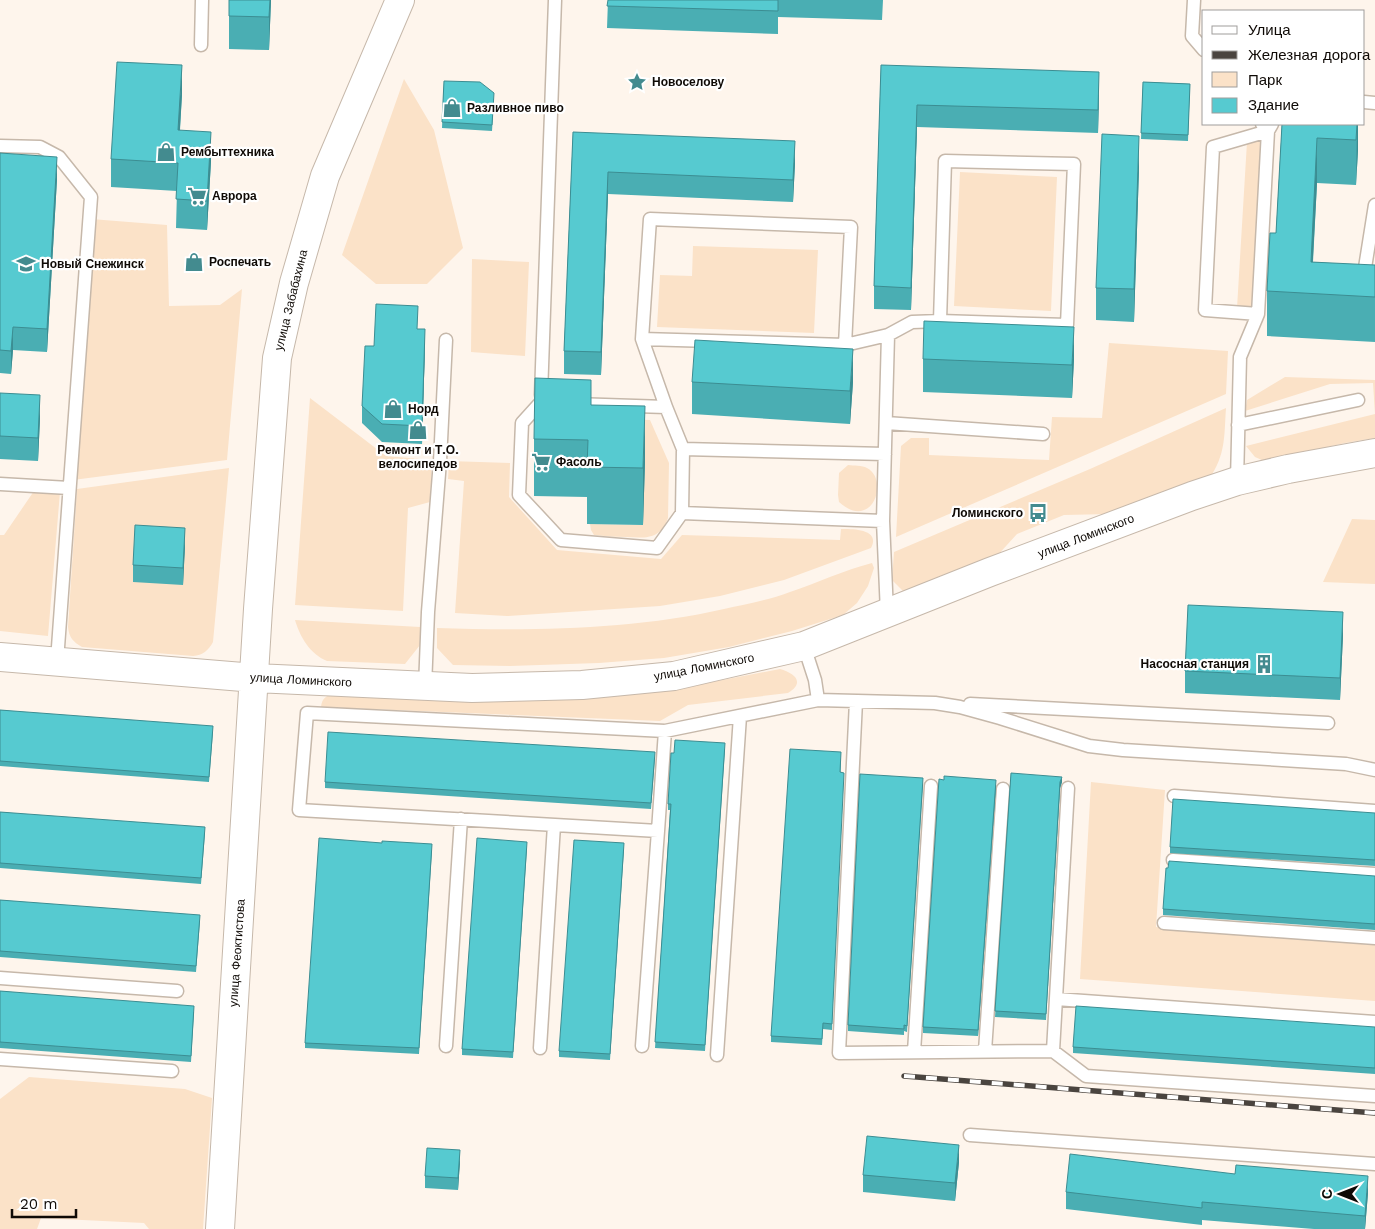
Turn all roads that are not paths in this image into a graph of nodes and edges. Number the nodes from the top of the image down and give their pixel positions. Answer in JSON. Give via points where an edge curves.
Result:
{"nodes":[{"id":1,"x":202,"y":0,"type":"edge"},
{"id":2,"x":400,"y":0,"type":"edge"},
{"id":3,"x":555,"y":0,"type":"edge"},
{"id":4,"x":1194,"y":0,"type":"edge"},
{"id":5,"x":201,"y":44,"type":"dead end"},
{"id":6,"x":1202,"y":48,"type":"edge"},
{"id":7,"x":1267,"y":126,"type":"edge"},
{"id":8,"x":0,"y":146,"type":"edge"},
{"id":9,"x":1375,"y":205,"type":"edge"},
{"id":10,"x":1375,"y":274,"type":"edge"},
{"id":11,"x":1258,"y":314,"type":"junction"},
{"id":12,"x":940,"y":322,"type":"junction"},
{"id":13,"x":888,"y":335,"type":"junction"},
{"id":14,"x":642,"y":339,"type":"junction"},
{"id":15,"x":446,"y":340,"type":"dead end"},
{"id":16,"x":845,"y":344,"type":"junction"},
{"id":17,"x":1358,"y":400,"type":"dead end"},
{"id":18,"x":541,"y":402,"type":"junction"},
{"id":19,"x":666,"y":407,"type":"junction"},
{"id":20,"x":886,"y":423,"type":"junction"},
{"id":21,"x":1238,"y":425,"type":"junction"},
{"id":22,"x":1043,"y":434,"type":"dead end"},
{"id":23,"x":683,"y":450,"type":"junction"},
{"id":24,"x":1375,"y":453,"type":"edge"},
{"id":25,"x":885,"y":454,"type":"junction"},
{"id":26,"x":1237,"y":481,"type":"junction"},
{"id":27,"x":0,"y":484,"type":"edge"},
{"id":28,"x":69,"y":488,"type":"junction"},
{"id":29,"x":682,"y":513,"type":"junction"},
{"id":30,"x":882,"y":521,"type":"junction"},
{"id":31,"x":887,"y":613,"type":"junction"},
{"id":32,"x":804,"y":646,"type":"junction"},
{"id":33,"x":0,"y":656,"type":"edge"},
{"id":34,"x":57,"y":661,"type":"junction"},
{"id":35,"x":255,"y":678,"type":"junction"},
{"id":36,"x":425,"y":686,"type":"junction"},
{"id":37,"x":818,"y":700,"type":"junction"},
{"id":38,"x":856,"y":701,"type":"junction"},
{"id":39,"x":935,"y":703,"type":"junction"},
{"id":40,"x":740,"y":716,"type":"junction"},
{"id":41,"x":1328,"y":723,"type":"dead end"},
{"id":42,"x":665,"y":732,"type":"junction"},
{"id":43,"x":1375,"y":770,"type":"edge"},
{"id":44,"x":931,"y":786,"type":"dead end"},
{"id":45,"x":1068,"y":788,"type":"dead end"},
{"id":46,"x":1003,"y":790,"type":"dead end"},
{"id":47,"x":1174,"y":796,"type":"dead end"},
{"id":48,"x":1375,"y":810,"type":"edge"},
{"id":49,"x":461,"y":820,"type":"junction"},
{"id":50,"x":554,"y":825,"type":"junction"},
{"id":51,"x":658,"y":831,"type":"junction"},
{"id":52,"x":1173,"y":860,"type":"edge"},
{"id":53,"x":1375,"y":874,"type":"edge"},
{"id":54,"x":1164,"y":923,"type":"dead end"},
{"id":55,"x":1375,"y":938,"type":"edge"},
{"id":56,"x":0,"y":978,"type":"edge"},
{"id":57,"x":178,"y":992,"type":"dead end"},
{"id":58,"x":1056,"y":999,"type":"junction"},
{"id":59,"x":1375,"y":1022,"type":"edge"},
{"id":60,"x":446,"y":1046,"type":"dead end"},
{"id":61,"x":642,"y":1046,"type":"dead end"},
{"id":62,"x":540,"y":1048,"type":"dead end"},
{"id":63,"x":985,"y":1051,"type":"junction"},
{"id":64,"x":1053,"y":1051,"type":"junction"},
{"id":65,"x":914,"y":1052,"type":"junction"},
{"id":66,"x":718,"y":1055,"type":"dead end"},
{"id":67,"x":0,"y":1058,"type":"edge"},
{"id":68,"x":172,"y":1071,"type":"dead end"},
{"id":69,"x":1375,"y":1096,"type":"edge"},
{"id":70,"x":970,"y":1135,"type":"dead end"},
{"id":71,"x":1375,"y":1164,"type":"edge"},
{"id":72,"x":220,"y":1229,"type":"edge"}],
"edges":[{"from":1,"to":5,"type":"lane"},
{"from":2,"to":35,"type":"street","name":"улица Забабахина","via":[[325,176],[285,319],[277,358]]},
{"from":3,"to":18,"type":"lane"},
{"from":4,"to":6,"type":"lane","via":[[1192,36]]},
{"from":7,"to":11,"type":"lane"},
{"from":7,"to":11,"type":"lane","via":[[1213,148],[1204,310]]},
{"from":8,"to":28,"type":"lane","via":[[40,147],[59,157],[91,197]]},
{"from":9,"to":10,"type":"lane","via":[[1364,274]]},
{"from":11,"to":21,"type":"lane","via":[[1240,356]]},
{"from":12,"to":12,"type":"lane","via":[[1067,325],[1074,164],[945,161]]},
{"from":12,"to":13,"type":"lane","via":[[912,322]]},
{"from":13,"to":16,"type":"lane"},
{"from":13,"to":20,"type":"lane"},
{"from":14,"to":16,"type":"lane"},
{"from":14,"to":16,"type":"lane","via":[[650,219],[851,227]]},
{"from":14,"to":19,"type":"lane"},
{"from":15,"to":36,"type":"lane"},
{"from":17,"to":21,"type":"lane"},
{"from":18,"to":19,"type":"lane"},
{"from":18,"to":29,"type":"lane","via":[[522,423],[519,495],[561,540],[657,548]]},
{"from":19,"to":23,"type":"lane"},
{"from":20,"to":22,"type":"lane"},
{"from":20,"to":25,"type":"lane"},
{"from":21,"to":26,"type":"lane"},
{"from":23,"to":25,"type":"lane"},
{"from":23,"to":29,"type":"lane"},
{"from":24,"to":26,"type":"street","name":"улица Ломинского"},
{"from":25,"to":30,"type":"lane"},
{"from":26,"to":31,"type":"street","name":"улица Ломинского"},
{"from":27,"to":28,"type":"lane"},
{"from":28,"to":34,"type":"lane"},
{"from":29,"to":30,"type":"lane"},
{"from":30,"to":31,"type":"lane"},
{"from":31,"to":32,"type":"street","name":"улица Ломинского"},
{"from":32,"to":36,"type":"street","name":"улица Ломинского","via":[[674,676],[582,685]]},
{"from":32,"to":37,"type":"lane"},
{"from":33,"to":34,"type":"street","name":"улица Ломинского"},
{"from":34,"to":35,"type":"street","name":"улица Ломинского"},
{"from":35,"to":36,"type":"street","name":"улица Ломинского"},
{"from":35,"to":72,"type":"street","name":"улица Феоктистова"},
{"from":37,"to":38,"type":"lane"},
{"from":37,"to":40,"type":"lane"},
{"from":38,"to":39,"type":"lane"},
{"from":38,"to":65,"type":"lane","via":[[839,1053]]},
{"from":39,"to":41,"type":"lane"},
{"from":39,"to":43,"type":"lane","via":[[960,707],[1089,746],[1346,764]]},
{"from":40,"to":42,"type":"lane"},
{"from":40,"to":66,"type":"lane"},
{"from":42,"to":49,"type":"lane","via":[[307,713],[299,810]]},
{"from":42,"to":51,"type":"lane"},
{"from":44,"to":65,"type":"lane"},
{"from":45,"to":58,"type":"lane"},
{"from":46,"to":63,"type":"lane"},
{"from":47,"to":48,"type":"lane"},
{"from":49,"to":50,"type":"lane"},
{"from":49,"to":60,"type":"lane"},
{"from":50,"to":51,"type":"lane"},
{"from":50,"to":62,"type":"lane"},
{"from":51,"to":61,"type":"lane"},
{"from":52,"to":53,"type":"lane"},
{"from":54,"to":55,"type":"lane"},
{"from":56,"to":57,"type":"lane"},
{"from":58,"to":59,"type":"lane"},
{"from":58,"to":64,"type":"lane"},
{"from":63,"to":64,"type":"lane"},
{"from":63,"to":65,"type":"lane"},
{"from":64,"to":69,"type":"lane","via":[[1086,1076]]},
{"from":67,"to":68,"type":"lane"},
{"from":70,"to":71,"type":"lane"}]}
